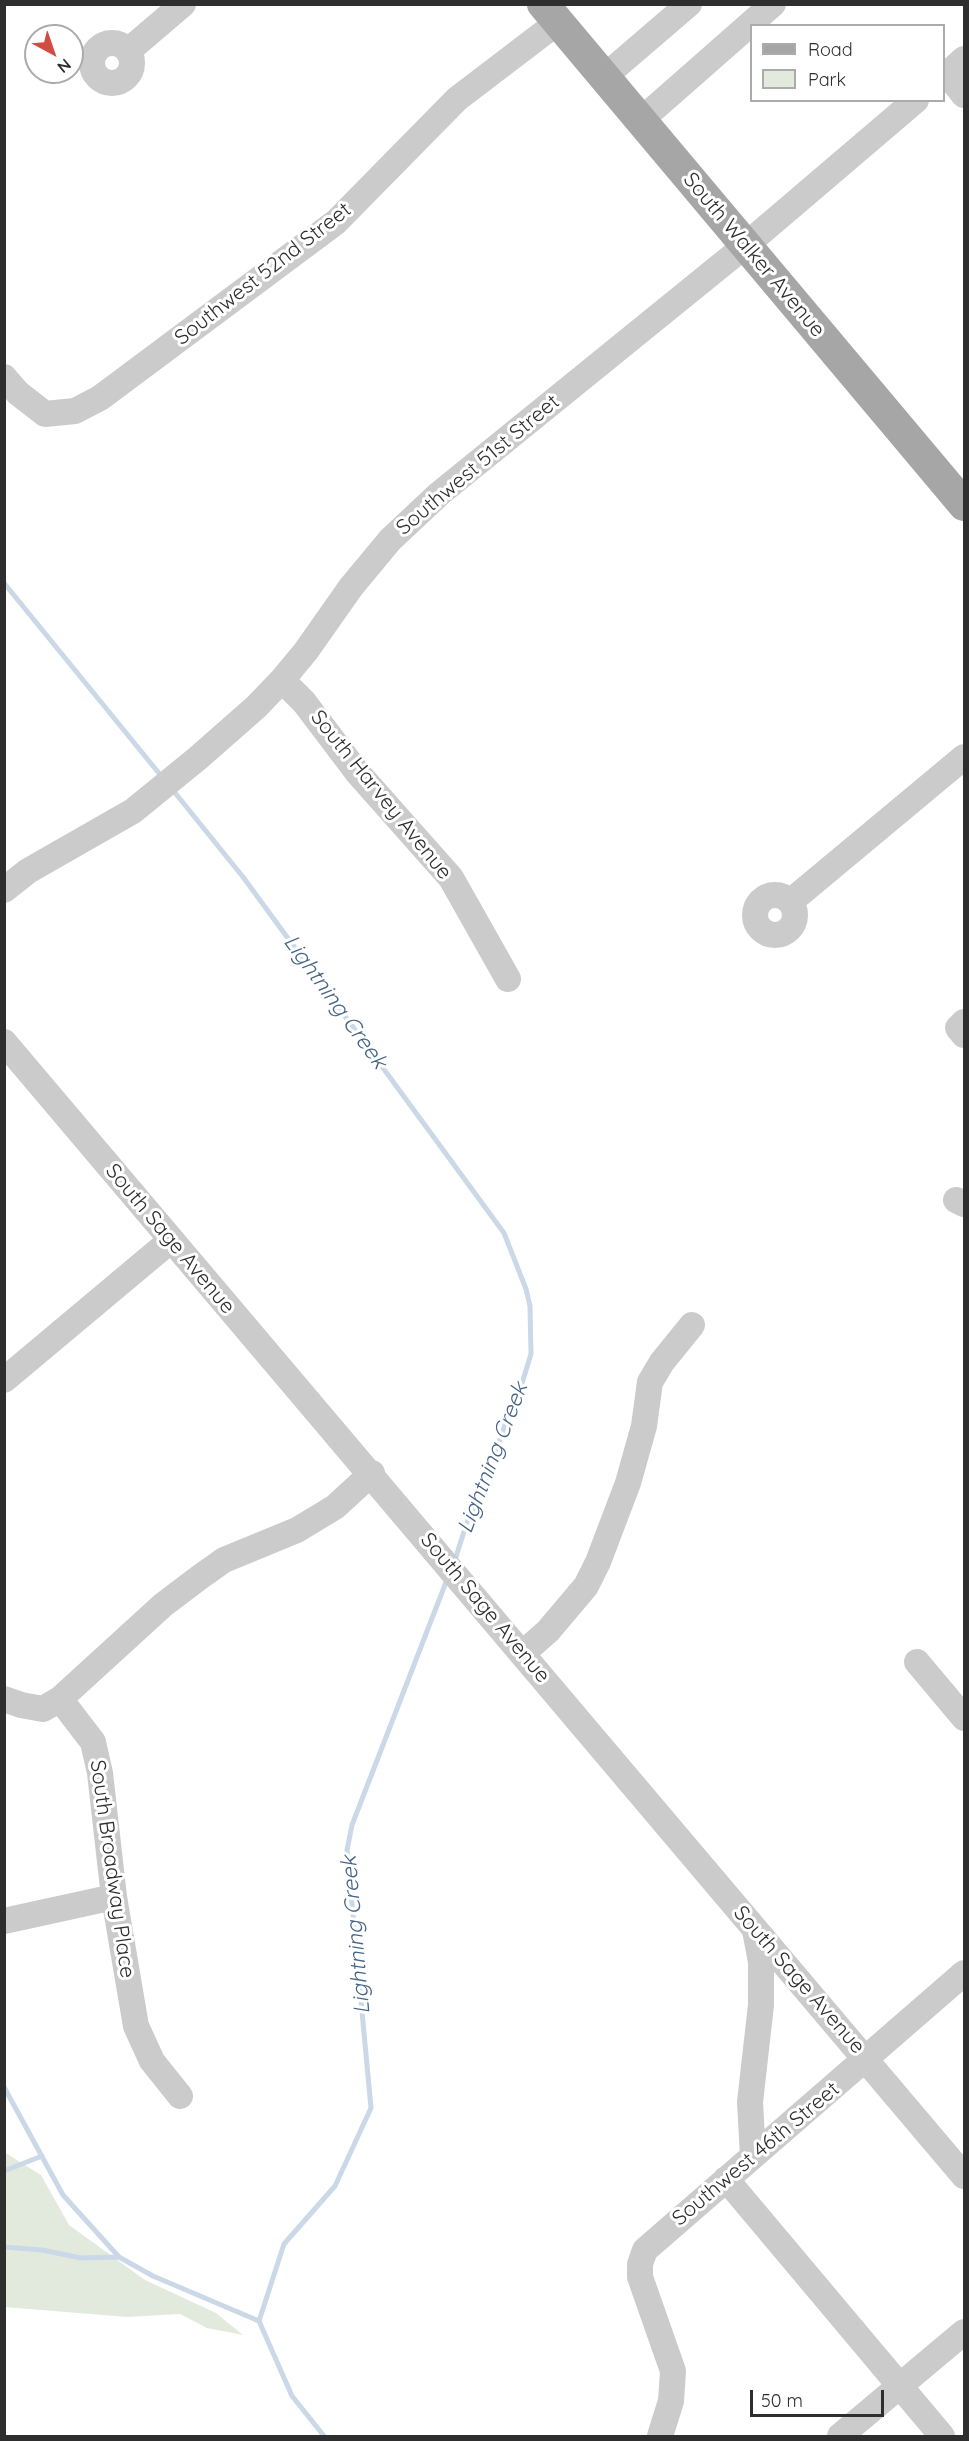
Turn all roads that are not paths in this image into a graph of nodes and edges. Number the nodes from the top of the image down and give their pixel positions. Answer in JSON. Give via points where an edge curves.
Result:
{"nodes":[{"id":1,"x":183,"y":4,"type":"edge"},
{"id":2,"x":688,"y":4,"type":"edge"},
{"id":3,"x":773,"y":4,"type":"edge"},
{"id":4,"x":550,"y":13,"type":"edge"},
{"id":5,"x":750,"y":24,"type":"edge"},
{"id":6,"x":750,"y":24,"type":"edge"},
{"id":7,"x":128,"y":51,"type":"dead end"},
{"id":8,"x":952,"y":70,"type":"edge"},
{"id":9,"x":604,"y":77,"type":"junction"},
{"id":10,"x":964,"y":95,"type":"edge"},
{"id":11,"x":914,"y":102,"type":"edge"},
{"id":12,"x":640,"y":120,"type":"junction"},
{"id":13,"x":746,"y":245,"type":"junction"},
{"id":14,"x":4,"y":377,"type":"edge"},
{"id":15,"x":964,"y":505,"type":"edge"},
{"id":16,"x":282,"y":680,"type":"junction"},
{"id":17,"x":964,"y":757,"type":"edge"},
{"id":18,"x":4,"y":890,"type":"edge"},
{"id":19,"x":790,"y":902,"type":"dead end"},
{"id":20,"x":508,"y":979,"type":"dead end"},
{"id":21,"x":964,"y":1022,"type":"edge"},
{"id":22,"x":964,"y":1035,"type":"edge"},
{"id":23,"x":4,"y":1042,"type":"edge"},
{"id":24,"x":170,"y":1241,"type":"junction"},
{"id":25,"x":692,"y":1325,"type":"dead end"},
{"id":26,"x":4,"y":1380,"type":"edge"},
{"id":27,"x":372,"y":1473,"type":"junction"},
{"id":28,"x":523,"y":1653,"type":"junction"},
{"id":29,"x":917,"y":1662,"type":"dead end"},
{"id":30,"x":4,"y":1699,"type":"edge"},
{"id":31,"x":60,"y":1699,"type":"junction"},
{"id":32,"x":964,"y":1718,"type":"edge"},
{"id":33,"x":114,"y":1897,"type":"junction"},
{"id":34,"x":4,"y":1921,"type":"edge"},
{"id":35,"x":755,"y":1929,"type":"junction"},
{"id":36,"x":964,"y":1973,"type":"edge"},
{"id":37,"x":868,"y":2060,"type":"junction"},
{"id":38,"x":180,"y":2096,"type":"dead end"},
{"id":39,"x":753,"y":2156,"type":"junction"},
{"id":40,"x":964,"y":2176,"type":"edge"},
{"id":41,"x":726,"y":2179,"type":"junction"},
{"id":42,"x":964,"y":2332,"type":"edge"},
{"id":43,"x":900,"y":2386,"type":"junction"},
{"id":44,"x":660,"y":2436,"type":"edge"},
{"id":45,"x":840,"y":2436,"type":"edge"},
{"id":46,"x":942,"y":2436,"type":"edge"}],
"edges":[{"from":1,"to":7,"type":"street"},
{"from":2,"to":9,"type":"street"},
{"from":3,"to":6,"type":"street"},
{"from":4,"to":9,"type":"main road","name":"South Walker Avenue"},
{"from":4,"to":14,"type":"street","name":"Southwest 52nd Street","via":[[457,99],[336,222],[100,398],[75,411],[45,414]]},
{"from":5,"to":12,"type":"street"},
{"from":8,"to":10,"type":"street"},
{"from":9,"to":12,"type":"main road","name":"South Walker Avenue"},
{"from":11,"to":13,"type":"street","name":"Southwest 51st Street"},
{"from":12,"to":13,"type":"main road","name":"South Walker Avenue"},
{"from":13,"to":15,"type":"main road","name":"South Walker Avenue"},
{"from":13,"to":16,"type":"street","name":"Southwest 51st Street","via":[[439,494],[390,540]]},
{"from":16,"to":18,"type":"street","name":"Southwest 51st Street","via":[[198,758],[133,811],[28,871]]},
{"from":16,"to":20,"type":"street","name":"South Harvey Avenue","via":[[451,878]]},
{"from":17,"to":19,"type":"street"},
{"from":21,"to":22,"type":"street","via":[[958,1028]]},
{"from":23,"to":24,"type":"street","name":"South Sage Avenue"},
{"from":24,"to":26,"type":"street"},
{"from":24,"to":27,"type":"street","name":"South Sage Avenue"},
{"from":25,"to":28,"type":"street","via":[[650,1382],[644,1426],[628,1483],[586,1586],[556,1623]]},
{"from":27,"to":28,"type":"street","name":"South Sage Avenue"},
{"from":27,"to":31,"type":"street","via":[[335,1507],[297,1530],[224,1560],[200,1577],[163,1605]]},
{"from":28,"to":35,"type":"street","name":"South Sage Avenue"},
{"from":29,"to":32,"type":"street"},
{"from":30,"to":31,"type":"street","via":[[43,1708]]},
{"from":31,"to":33,"type":"street","name":"South Broadway Place","via":[[93,1742]]},
{"from":33,"to":34,"type":"street"},
{"from":33,"to":38,"type":"street","name":"South Broadway Place","via":[[136,2026],[152,2061]]},
{"from":35,"to":37,"type":"street","name":"South Sage Avenue"},
{"from":35,"to":39,"type":"street","via":[[761,1993],[750,2102]]},
{"from":36,"to":37,"type":"street","name":"Southwest 46th Street"},
{"from":37,"to":39,"type":"street","name":"Southwest 46th Street"},
{"from":37,"to":40,"type":"street","name":"South Sage Avenue"},
{"from":39,"to":41,"type":"street","name":"Southwest 46th Street"},
{"from":41,"to":43,"type":"street"},
{"from":41,"to":44,"type":"street","name":"Southwest 46th Street","via":[[656,2239],[642,2257],[639,2270],[673,2371]]},
{"from":42,"to":43,"type":"street"},
{"from":43,"to":45,"type":"street"},
{"from":43,"to":46,"type":"street"}]}
